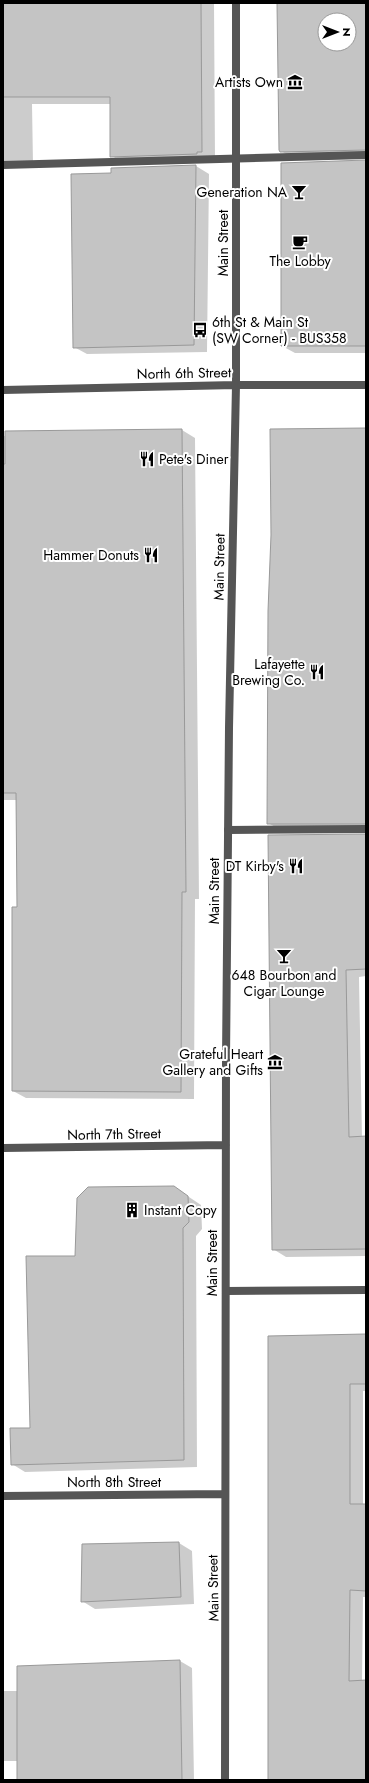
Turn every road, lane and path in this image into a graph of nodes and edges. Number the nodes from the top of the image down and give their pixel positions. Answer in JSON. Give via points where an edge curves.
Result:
{"nodes":[{"id":1,"x":236,"y":3,"type":"edge"},
{"id":2,"x":366,"y":155,"type":"edge"},
{"id":3,"x":237,"y":159,"type":"junction"},
{"id":4,"x":3,"y":165,"type":"edge"},
{"id":5,"x":236,"y":385,"type":"junction"},
{"id":6,"x":366,"y":385,"type":"edge"},
{"id":7,"x":3,"y":390,"type":"edge"},
{"id":8,"x":366,"y":829,"type":"edge"},
{"id":9,"x":228,"y":830,"type":"junction"},
{"id":10,"x":226,"y":1146,"type":"junction"},
{"id":11,"x":3,"y":1148,"type":"edge"},
{"id":12,"x":366,"y":1290,"type":"edge"},
{"id":13,"x":226,"y":1291,"type":"junction"},
{"id":14,"x":225,"y":1494,"type":"junction"},
{"id":15,"x":3,"y":1496,"type":"edge"},
{"id":16,"x":225,"y":1780,"type":"edge"}],
"edges":[{"from":1,"to":3,"type":"street","name":"Main Street"},
{"from":2,"to":3,"type":"street"},
{"from":3,"to":4,"type":"street"},
{"from":3,"to":5,"type":"street","name":"Main Street"},
{"from":5,"to":6,"type":"street","name":"North 6th Street"},
{"from":5,"to":7,"type":"street","name":"North 6th Street"},
{"from":5,"to":9,"type":"street","name":"Main Street"},
{"from":8,"to":9,"type":"street"},
{"from":9,"to":10,"type":"street","name":"Main Street"},
{"from":10,"to":11,"type":"street","name":"North 7th Street"},
{"from":10,"to":13,"type":"street","name":"Main Street"},
{"from":12,"to":13,"type":"street"},
{"from":13,"to":14,"type":"street","name":"Main Street"},
{"from":14,"to":15,"type":"street","name":"North 8th Street"},
{"from":14,"to":16,"type":"street","name":"Main Street"}]}
